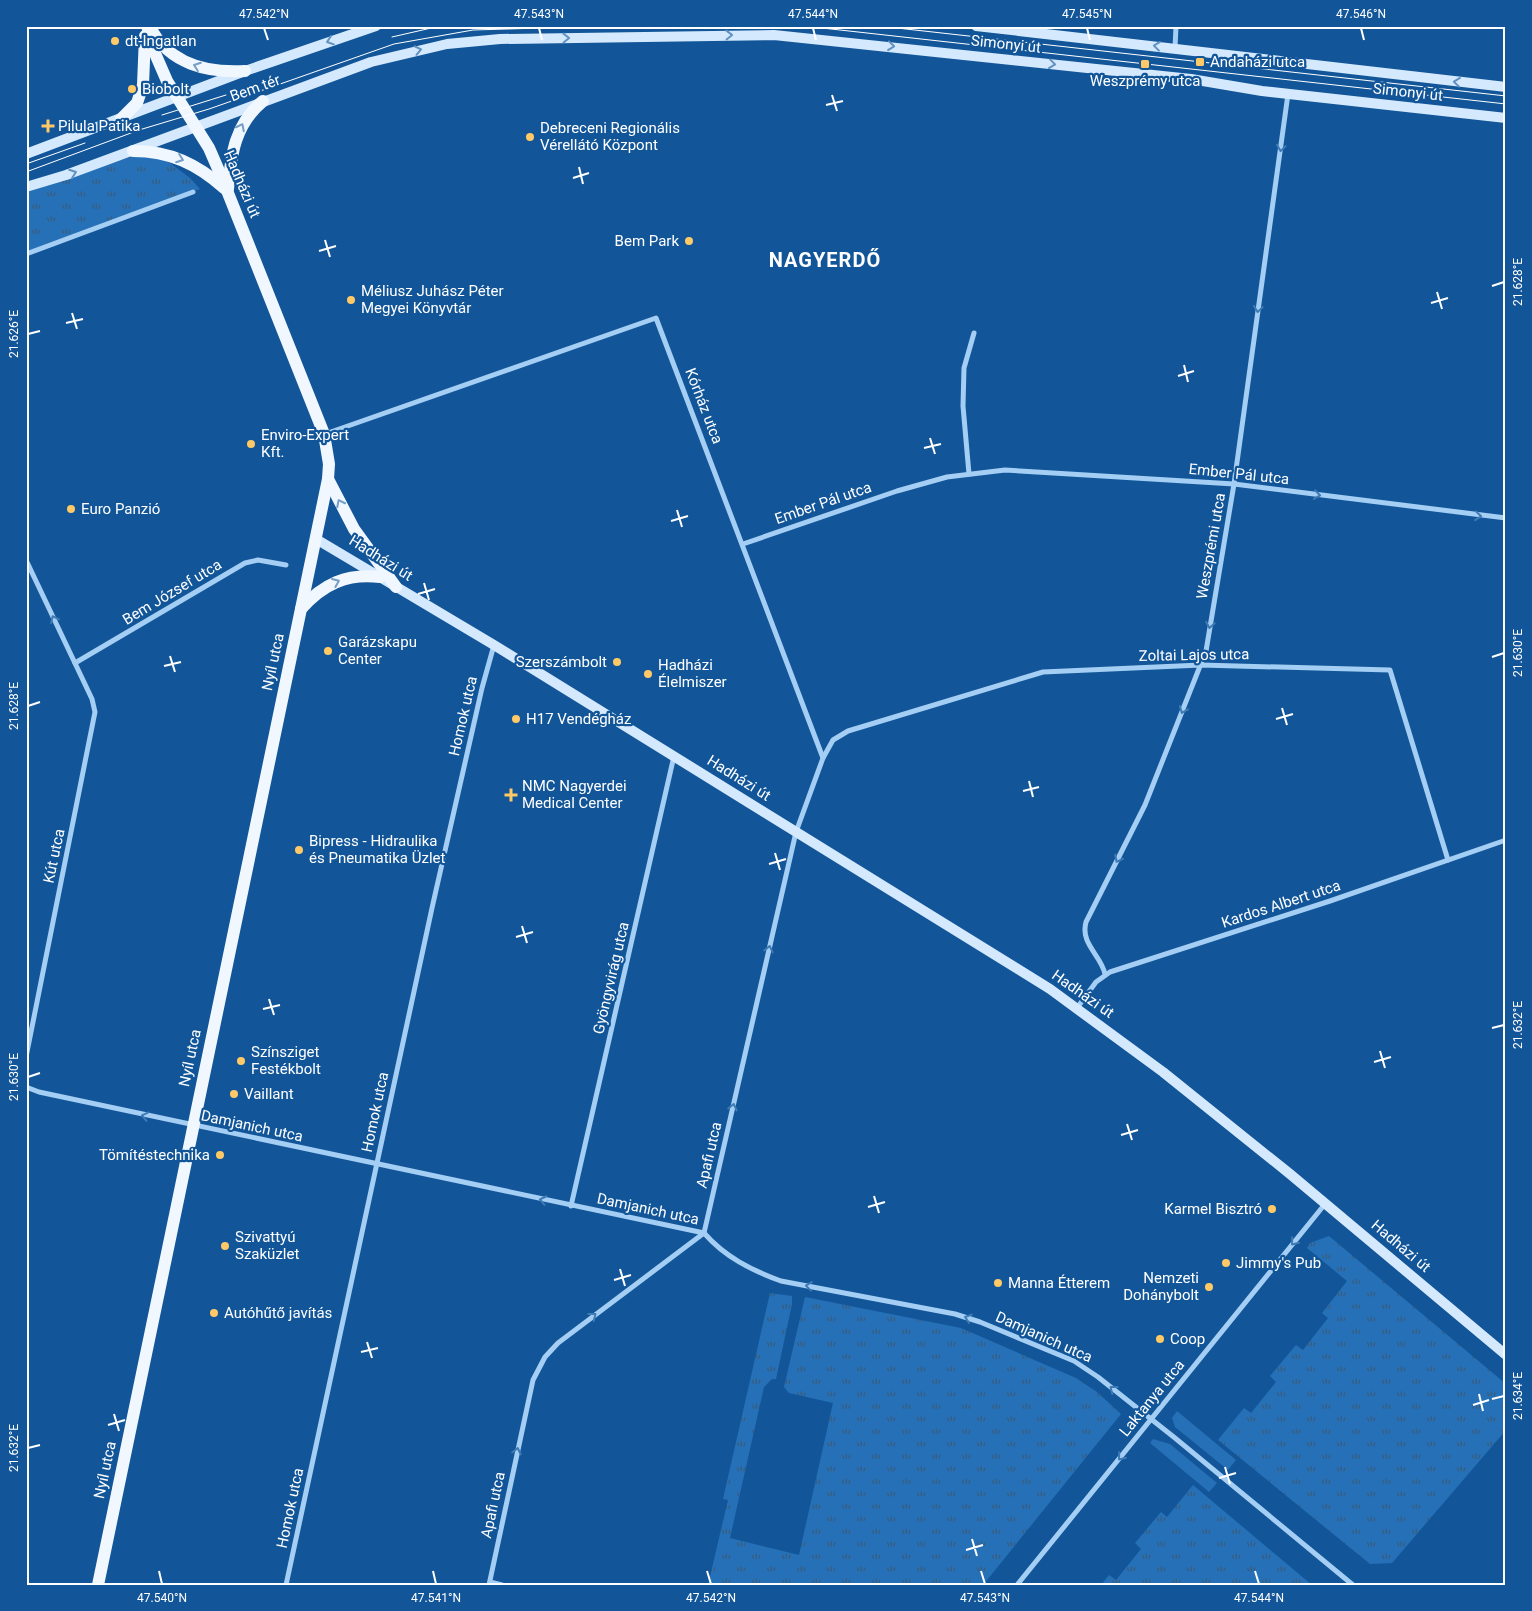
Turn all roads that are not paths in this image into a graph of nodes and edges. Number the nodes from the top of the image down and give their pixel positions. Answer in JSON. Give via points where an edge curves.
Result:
{"nodes":[{"id":1,"x":147,"y":26,"type":"edge"},
{"id":2,"x":376,"y":26,"type":"edge"},
{"id":3,"x":976,"y":26,"type":"edge"},
{"id":4,"x":1176,"y":26,"type":"edge"},
{"id":5,"x":500,"y":39,"type":"joint"},
{"id":6,"x":1175,"y":48,"type":"junction"},
{"id":7,"x":245,"y":71,"type":"junction"},
{"id":8,"x":1506,"y":87,"type":"edge"},
{"id":9,"x":1288,"y":94,"type":"junction"},
{"id":10,"x":177,"y":98,"type":"junction"},
{"id":11,"x":263,"y":101,"type":"junction"},
{"id":12,"x":1506,"y":118,"type":"edge"},
{"id":13,"x":121,"y":119,"type":"junction"},
{"id":14,"x":196,"y":127,"type":"junction"},
{"id":15,"x":132,"y":151,"type":"junction"},
{"id":16,"x":26,"y":154,"type":"edge"},
{"id":17,"x":26,"y":187,"type":"edge"},
{"id":18,"x":228,"y":191,"type":"junction"},
{"id":19,"x":193,"y":192,"type":"dead end"},
{"id":20,"x":26,"y":254,"type":"edge"},
{"id":21,"x":974,"y":333,"type":"dead end"},
{"id":22,"x":324,"y":434,"type":"junction"},
{"id":23,"x":969,"y":474,"type":"junction"},
{"id":24,"x":328,"y":479,"type":"junction"},
{"id":25,"x":1234,"y":484,"type":"junction"},
{"id":26,"x":1506,"y":518,"type":"edge"},
{"id":27,"x":316,"y":539,"type":"junction"},
{"id":28,"x":744,"y":544,"type":"junction"},
{"id":29,"x":26,"y":560,"type":"edge"},
{"id":30,"x":286,"y":565,"type":"dead end"},
{"id":31,"x":380,"y":577,"type":"junction"},
{"id":32,"x":396,"y":587,"type":"junction"},
{"id":33,"x":301,"y":609,"type":"junction"},
{"id":34,"x":494,"y":646,"type":"junction"},
{"id":35,"x":75,"y":664,"type":"junction"},
{"id":36,"x":1201,"y":665,"type":"junction"},
{"id":37,"x":674,"y":756,"type":"junction"},
{"id":38,"x":823,"y":758,"type":"junction"},
{"id":39,"x":796,"y":832,"type":"junction"},
{"id":40,"x":1506,"y":840,"type":"edge"},
{"id":41,"x":1448,"y":860,"type":"junction"},
{"id":42,"x":1105,"y":974,"type":"junction"},
{"id":43,"x":1077,"y":1008,"type":"junction"},
{"id":44,"x":26,"y":1057,"type":"edge"},
{"id":45,"x":26,"y":1087,"type":"edge"},
{"id":46,"x":192,"y":1126,"type":"junction"},
{"id":47,"x":376,"y":1164,"type":"junction"},
{"id":48,"x":1325,"y":1204,"type":"junction"},
{"id":49,"x":571,"y":1206,"type":"junction"},
{"id":50,"x":704,"y":1233,"type":"junction"},
{"id":51,"x":1506,"y":1355,"type":"edge"},
{"id":52,"x":1152,"y":1419,"type":"junction"},
{"id":53,"x":489,"y":1583,"type":"edge"},
{"id":54,"x":98,"y":1585,"type":"edge"},
{"id":55,"x":286,"y":1585,"type":"edge"},
{"id":56,"x":502,"y":1585,"type":"edge"},
{"id":57,"x":1017,"y":1585,"type":"edge"},
{"id":58,"x":1353,"y":1585,"type":"edge"}],
"edges":[{"from":7,"to":1,"type":"main road","one_way":true,"via":[[197,68],[174,56]]},
{"from":1,"to":10,"type":"main road","name":"Hadházi út","via":[[154,51]]},
{"from":1,"to":13,"type":"main road","via":[[144,84],[137,103]]},
{"from":2,"to":7,"type":"street","name":"Bem tér","one_way":true},
{"from":6,"to":3,"type":"street","name":"Simonyi út","one_way":true},
{"from":4,"to":6,"type":"street"},
{"from":5,"to":9,"type":"street","name":"Simonyi út","one_way":true,"via":[[774,35],[1191,79]]},
{"from":11,"to":5,"type":"street","name":"Bem tér","one_way":true,"via":[[397,54],[447,44]]},
{"from":8,"to":6,"type":"street","name":"Simonyi út","one_way":true},
{"from":7,"to":10,"type":"street","name":"Bem tér"},
{"from":9,"to":12,"type":"street","name":"Simonyi út"},
{"from":9,"to":25,"type":"street","name":"Weszprémi utca","one_way":true},
{"from":10,"to":13,"type":"street","name":"Bem tér"},
{"from":10,"to":14,"type":"main road","name":"Hadházi út"},
{"from":11,"to":14,"type":"street","name":"Bem tér"},
{"from":18,"to":11,"type":"main road","one_way":true,"via":[[240,128]]},
{"from":13,"to":16,"type":"street","name":"Bem tér"},
{"from":14,"to":15,"type":"street","name":"Bem tér"},
{"from":14,"to":18,"type":"main road","name":"Hadházi út"},
{"from":17,"to":15,"type":"street","name":"Bem tér","one_way":true},
{"from":15,"to":18,"type":"main road","one_way":true,"via":[[154,151],[185,160],[204,170]]},
{"from":18,"to":22,"type":"main road","name":"Hadházi út"},
{"from":19,"to":20,"type":"street"},
{"from":21,"to":23,"type":"street","via":[[964,368],[963,406]]},
{"from":22,"to":24,"type":"main road","name":"Hadházi út"},
{"from":22,"to":28,"type":"street","name":"Kórház utca","via":[[656,318]]},
{"from":23,"to":25,"type":"street","name":"Ember Pál utca","via":[[1005,470]]},
{"from":23,"to":28,"type":"street","name":"Ember Pál utca","via":[[897,491]]},
{"from":24,"to":27,"type":"main road","name":"Hadházi út"},
{"from":32,"to":24,"type":"main road","one_way":true,"via":[[354,528]]},
{"from":25,"to":26,"type":"street","name":"Ember Pál utca","one_way":true},
{"from":25,"to":36,"type":"street","name":"Weszprémi utca","one_way":true},
{"from":27,"to":31,"type":"street","name":"Hadházi út"},
{"from":27,"to":33,"type":"main road","name":"Nyíl utca"},
{"from":28,"to":38,"type":"street","name":"Kórház utca"},
{"from":35,"to":29,"type":"street","name":"Kút utca","one_way":true},
{"from":30,"to":35,"type":"street","name":"Bem József utca","via":[[258,560],[248,562]]},
{"from":31,"to":32,"type":"street","name":"Hadházi út"},
{"from":33,"to":31,"type":"main road","one_way":true,"via":[[334,582],[358,576]]},
{"from":32,"to":34,"type":"street","name":"Hadházi út"},
{"from":33,"to":46,"type":"main road","name":"Nyíl utca"},
{"from":34,"to":37,"type":"street","name":"Hadházi út"},
{"from":34,"to":47,"type":"street","name":"Homok utca"},
{"from":35,"to":44,"type":"street","name":"Kút utca","via":[[94,704],[95,717]]},
{"from":36,"to":38,"type":"street","name":"Zoltai Lajos utca","via":[[1042,672],[848,731],[833,740]]},
{"from":36,"to":41,"type":"street","name":"Zoltai Lajos utca","via":[[1390,670]]},
{"from":36,"to":42,"type":"street","name":"Weszprémi utca","one_way":true,"via":[[1145,804],[1085,926],[1086,940],[1101,960]]},
{"from":37,"to":39,"type":"street","name":"Hadházi út"},
{"from":37,"to":49,"type":"street","name":"Gyöngyvirág utca"},
{"from":38,"to":39,"type":"street"},
{"from":39,"to":43,"type":"street","name":"Hadházi út"},
{"from":50,"to":39,"type":"street","name":"Apafi utca","one_way":true},
{"from":40,"to":41,"type":"street","name":"Kardos Albert utca"},
{"from":41,"to":42,"type":"street","name":"Kardos Albert utca"},
{"from":42,"to":43,"type":"street","name":"Kardos Albert utca"},
{"from":43,"to":48,"type":"street","name":"Hadházi út","via":[[1163,1072]]},
{"from":46,"to":45,"type":"street","name":"Damjanich utca","one_way":true},
{"from":46,"to":47,"type":"street","name":"Damjanich utca"},
{"from":46,"to":54,"type":"main road","name":"Nyíl utca"},
{"from":49,"to":47,"type":"street","name":"Damjanich utca","one_way":true},
{"from":47,"to":55,"type":"street","name":"Homok utca"},
{"from":48,"to":51,"type":"street","name":"Hadházi út"},
{"from":48,"to":52,"type":"street","name":"Laktanya utca","one_way":true},
{"from":49,"to":50,"type":"street","name":"Damjanich utca"},
{"from":52,"to":50,"type":"street","name":"Damjanich utca","one_way":true,"via":[[1083,1366],[988,1326],[942,1311],[781,1281],[728,1255]]},
{"from":53,"to":50,"type":"street","name":"Apafi utca","one_way":true,"via":[[529,1394],[542,1362],[565,1338]]},
{"from":52,"to":57,"type":"street","name":"Laktanya utca","one_way":true},
{"from":52,"to":58,"type":"street","name":"Damjanich utca"},
{"from":53,"to":56,"type":"street"}]}
